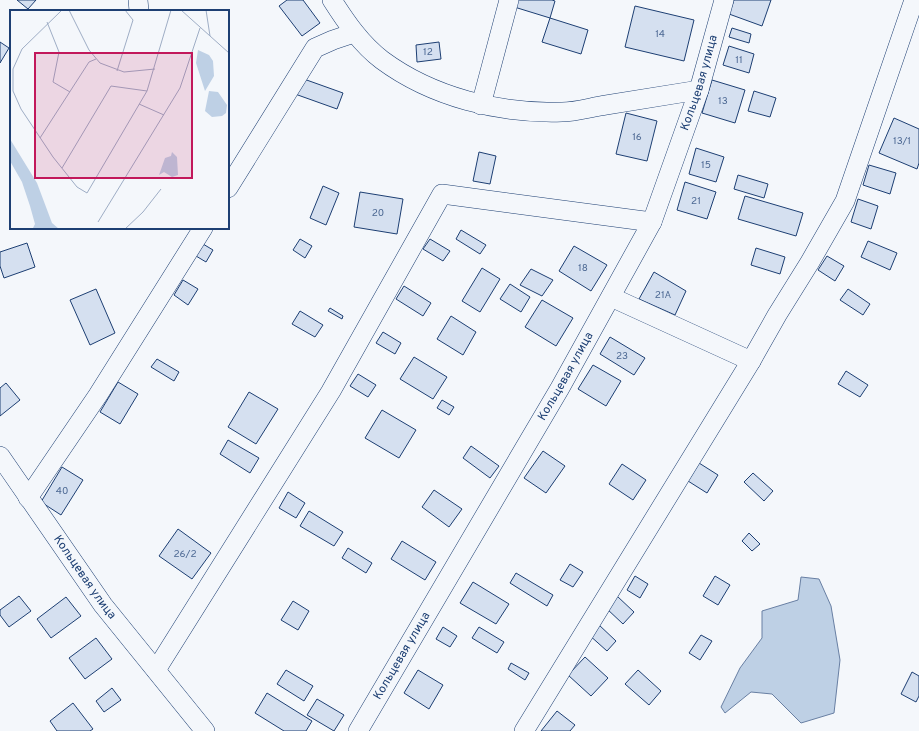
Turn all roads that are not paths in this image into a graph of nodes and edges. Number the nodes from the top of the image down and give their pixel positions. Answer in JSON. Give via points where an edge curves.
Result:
{"nodes":[{"id":1,"x":138,"y":0,"type":"edge"},
{"id":2,"x":332,"y":0,"type":"edge"},
{"id":3,"x":508,"y":0,"type":"edge"},
{"id":4,"x":724,"y":0,"type":"edge"},
{"id":5,"x":914,"y":0,"type":"edge"},
{"id":6,"x":139,"y":10,"type":"edge"},
{"id":7,"x":354,"y":33,"type":"junction"},
{"id":8,"x":699,"y":90,"type":"junction"},
{"id":9,"x":482,"y":105,"type":"junction"},
{"id":10,"x":229,"y":186,"type":"edge"},
{"id":11,"x":652,"y":222,"type":"junction"},
{"id":12,"x":202,"y":229,"type":"edge"},
{"id":13,"x":611,"y":297,"type":"junction"},
{"id":14,"x":751,"y":361,"type":"junction"},
{"id":15,"x":0,"y":456,"type":"edge"},
{"id":16,"x":28,"y":498,"type":"junction"},
{"id":17,"x":156,"y":670,"type":"junction"},
{"id":18,"x":204,"y":731,"type":"edge"},
{"id":19,"x":358,"y":731,"type":"edge"},
{"id":20,"x":524,"y":731,"type":"edge"}],
"edges":[{"from":1,"to":6,"type":"street"},
{"from":2,"to":7,"type":"street"},
{"from":3,"to":9,"type":"street"},
{"from":4,"to":8,"type":"street","name":"Кольцевая улица"},
{"from":5,"to":14,"type":"street","via":[[845,201]]},
{"from":7,"to":9,"type":"street","via":[[382,60],[403,73],[442,93]]},
{"from":7,"to":10,"type":"street","via":[[315,48]]},
{"from":8,"to":9,"type":"street","via":[[563,112],[522,111]]},
{"from":8,"to":11,"type":"street","name":"Кольцевая улица"},
{"from":11,"to":13,"type":"street","name":"Кольцевая улица"},
{"from":11,"to":17,"type":"street","via":[[442,194],[331,391]]},
{"from":12,"to":16,"type":"street","via":[[98,395]]},
{"from":13,"to":14,"type":"street"},
{"from":13,"to":19,"type":"street","name":"Кольцевая улица"},
{"from":14,"to":20,"type":"street"},
{"from":15,"to":16,"type":"street","name":"Кольцевая улица"},
{"from":16,"to":17,"type":"street","name":"Кольцевая улица","via":[[103,605]]},
{"from":17,"to":18,"type":"street","name":"Кольцевая улица"}]}
